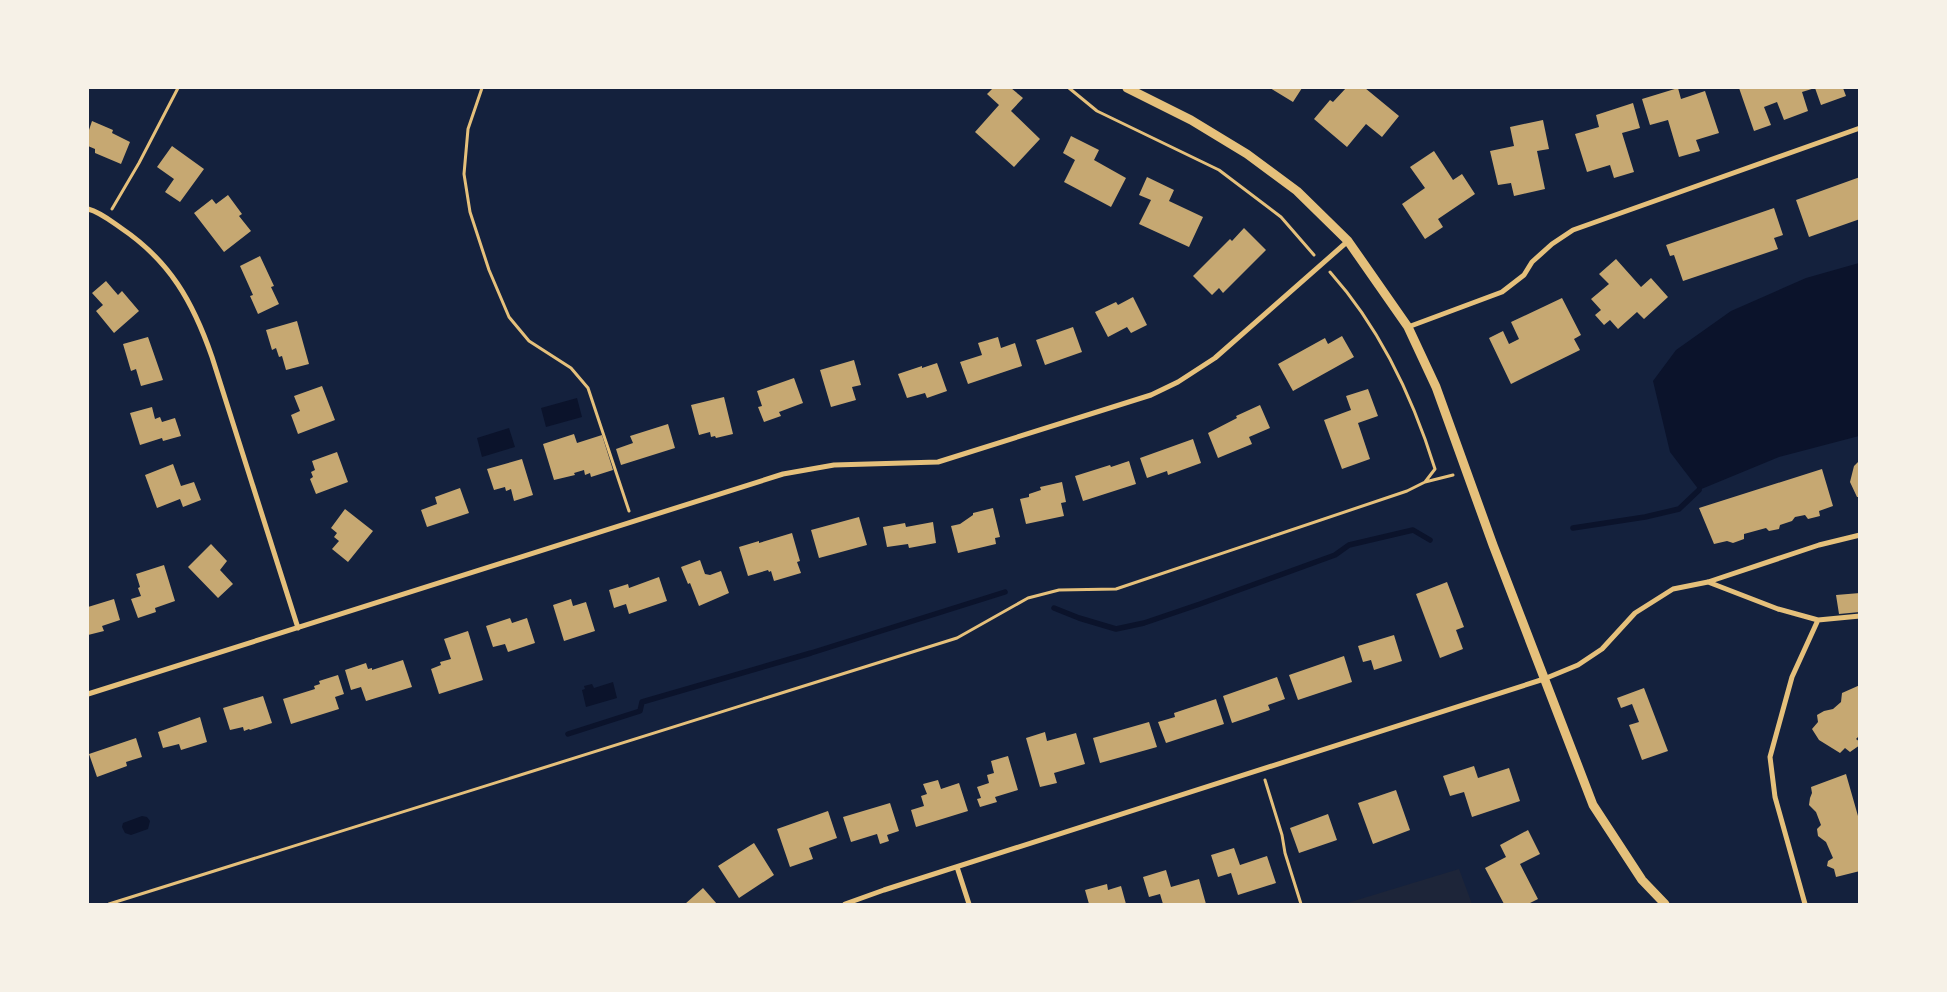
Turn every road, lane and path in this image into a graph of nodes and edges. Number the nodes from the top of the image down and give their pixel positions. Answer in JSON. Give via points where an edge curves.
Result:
{"nodes":[{"id":1,"x":178,"y":88,"type":"edge"},
{"id":2,"x":482,"y":88,"type":"edge"},
{"id":3,"x":1070,"y":88,"type":"edge"},
{"id":4,"x":1128,"y":88,"type":"edge"},
{"id":5,"x":1860,"y":128,"type":"edge"},
{"id":6,"x":88,"y":209,"type":"edge"},
{"id":7,"x":107,"y":218,"type":"junction"},
{"id":8,"x":1348,"y":241,"type":"junction"},
{"id":9,"x":1322,"y":263,"type":"junction"},
{"id":10,"x":1408,"y":327,"type":"junction"},
{"id":11,"x":1466,"y":471,"type":"junction"},
{"id":12,"x":1425,"y":482,"type":"junction"},
{"id":13,"x":632,"y":523,"type":"junction"},
{"id":14,"x":1860,"y":535,"type":"edge"},
{"id":15,"x":1708,"y":582,"type":"junction"},
{"id":16,"x":1860,"y":616,"type":"edge"},
{"id":17,"x":1818,"y":620,"type":"junction"},
{"id":18,"x":298,"y":628,"type":"junction"},
{"id":19,"x":1544,"y":679,"type":"junction"},
{"id":20,"x":88,"y":694,"type":"edge"},
{"id":21,"x":1262,"y":770,"type":"junction"},
{"id":22,"x":957,"y":867,"type":"junction"},
{"id":23,"x":109,"y":904,"type":"edge"},
{"id":24,"x":845,"y":904,"type":"edge"},
{"id":25,"x":969,"y":904,"type":"edge"},
{"id":26,"x":1301,"y":904,"type":"edge"},
{"id":27,"x":1665,"y":904,"type":"edge"},
{"id":28,"x":1805,"y":904,"type":"edge"}],
"edges":[{"from":1,"to":7,"type":"path"},
{"from":2,"to":13,"type":"path","via":[[468,129],[464,174],[470,212],[489,270],[509,317],[529,341],[571,368],[588,388]]},
{"from":3,"to":9,"type":"path","via":[[1097,111],[1219,170],[1281,218]]},
{"from":4,"to":8,"type":"street","via":[[1191,120],[1247,154],[1297,191]]},
{"from":5,"to":10,"type":"street","via":[[1573,230],[1552,244],[1532,262],[1524,275],[1502,292]]},
{"from":6,"to":7,"type":"street"},
{"from":7,"to":18,"type":"street","via":[[140,241],[162,263],[197,316]]},
{"from":8,"to":9,"type":"street"},
{"from":8,"to":10,"type":"street"},
{"from":9,"to":12,"type":"path","via":[[1375,331],[1405,388],[1435,469]]},
{"from":9,"to":13,"type":"street","via":[[1215,358],[1152,395],[938,462],[834,465],[802,470]]},
{"from":10,"to":11,"type":"street","via":[[1436,387]]},
{"from":11,"to":12,"type":"path"},
{"from":11,"to":19,"type":"street"},
{"from":12,"to":23,"type":"path","via":[[1398,494],[1116,589],[1059,590],[1028,598],[957,638]]},
{"from":13,"to":18,"type":"street"},
{"from":14,"to":15,"type":"street","via":[[1819,545]]},
{"from":15,"to":17,"type":"street","via":[[1778,609]]},
{"from":15,"to":19,"type":"street","via":[[1674,589],[1635,613],[1602,649],[1578,665]]},
{"from":16,"to":17,"type":"street"},
{"from":17,"to":28,"type":"street","via":[[1792,677],[1770,757],[1775,797]]},
{"from":18,"to":20,"type":"street"},
{"from":19,"to":21,"type":"street"},
{"from":19,"to":27,"type":"street","via":[[1592,805],[1642,880]]},
{"from":21,"to":22,"type":"street"},
{"from":21,"to":26,"type":"path"},
{"from":22,"to":24,"type":"street"},
{"from":22,"to":25,"type":"street"}]}
